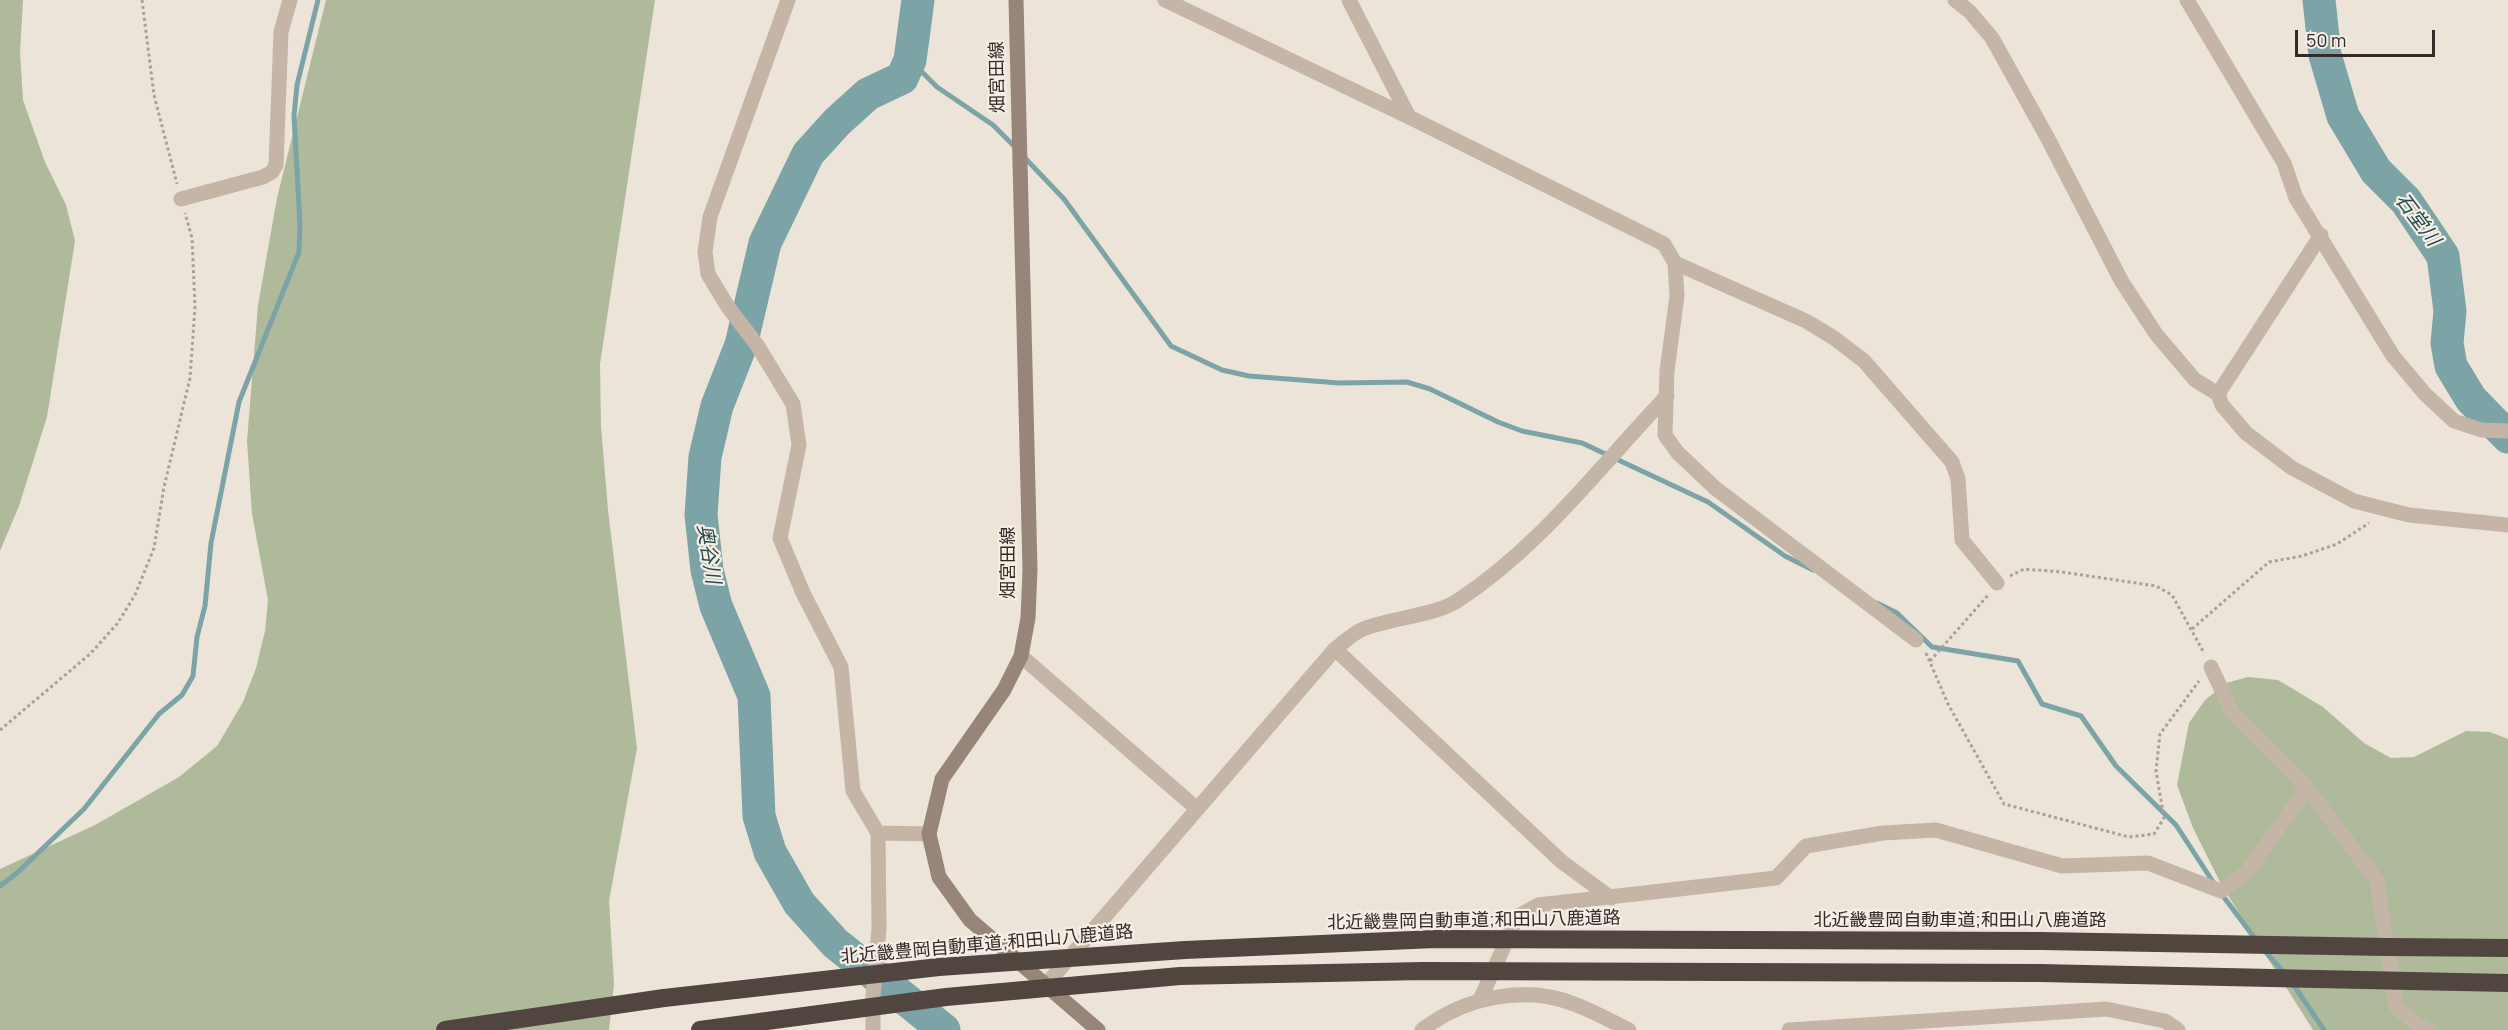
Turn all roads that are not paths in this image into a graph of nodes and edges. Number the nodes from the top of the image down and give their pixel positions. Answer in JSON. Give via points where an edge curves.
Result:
{"nodes":[{"id":1,"x":290,"y":0,"type":"edge"},
{"id":2,"x":788,"y":0,"type":"edge"},
{"id":3,"x":1016,"y":0,"type":"edge"},
{"id":4,"x":1166,"y":0,"type":"edge"},
{"id":5,"x":1349,"y":0,"type":"edge"},
{"id":6,"x":1955,"y":0,"type":"edge"},
{"id":7,"x":2187,"y":0,"type":"edge"},
{"id":8,"x":1409,"y":117,"type":"junction"},
{"id":9,"x":181,"y":199,"type":"road end"},
{"id":10,"x":2321,"y":235,"type":"junction"},
{"id":11,"x":1675,"y":263,"type":"junction"},
{"id":12,"x":2218,"y":394,"type":"junction"},
{"id":13,"x":1666,"y":396,"type":"junction"},
{"id":14,"x":2508,"y":431,"type":"edge"},
{"id":15,"x":2508,"y":525,"type":"edge"},
{"id":16,"x":1997,"y":583,"type":"road end"},
{"id":17,"x":1916,"y":640,"type":"dead end"},
{"id":18,"x":1335,"y":649,"type":"junction"},
{"id":19,"x":1021,"y":656,"type":"junction"},
{"id":20,"x":2211,"y":667,"type":"road end"},
{"id":21,"x":2307,"y":788,"type":"junction"},
{"id":22,"x":1196,"y":808,"type":"junction"},
{"id":23,"x":878,"y":833,"type":"junction"},
{"id":24,"x":929,"y":834,"type":"junction"},
{"id":25,"x":1611,"y":898,"type":"junction"},
{"id":26,"x":2508,"y":948,"type":"edge"},
{"id":27,"x":2508,"y":983,"type":"edge"},
{"id":28,"x":1045,"y":986,"type":"junction"},
{"id":29,"x":1480,"y":1000,"type":"junction"},
{"id":30,"x":445,"y":1030,"type":"edge"},
{"id":31,"x":700,"y":1030,"type":"edge"},
{"id":32,"x":873,"y":1030,"type":"edge"},
{"id":33,"x":1098,"y":1030,"type":"edge"},
{"id":34,"x":1422,"y":1030,"type":"edge"},
{"id":35,"x":1629,"y":1030,"type":"edge"},
{"id":36,"x":1789,"y":1030,"type":"edge"},
{"id":37,"x":2178,"y":1030,"type":"edge"},
{"id":38,"x":2428,"y":1030,"type":"edge"}],
"edges":[{"from":1,"to":9,"type":"street","via":[[281,32],[276,165],[263,177]]},
{"from":2,"to":23,"type":"street","via":[[714,206],[705,252],[708,274],[793,404],[799,445],[780,537],[802,593],[841,667],[853,791]]},
{"from":3,"to":19,"type":"main road","name":"畑宮田線","via":[[1030,568],[1028,618]]},
{"from":4,"to":8,"type":"street"},
{"from":5,"to":8,"type":"street"},
{"from":6,"to":12,"type":"street","via":[[1971,12],[1992,38],[2122,282],[2156,334],[2195,380]]},
{"from":7,"to":10,"type":"street","via":[[2284,163],[2296,198]]},
{"from":8,"to":11,"type":"street","via":[[1664,244]]},
{"from":10,"to":12,"type":"street"},
{"from":10,"to":14,"type":"street","via":[[2393,356],[2425,394],[2454,421],[2481,430]]},
{"from":11,"to":13,"type":"street","via":[[1677,296]]},
{"from":11,"to":16,"type":"street","via":[[1806,321],[1864,361],[1952,462],[1958,479],[1962,540]]},
{"from":12,"to":15,"type":"street","via":[[2222,405],[2247,433],[2292,468],[2354,501],[2409,515]]},
{"from":13,"to":17,"type":"street","via":[[1665,435],[1677,452],[1715,488]]},
{"from":13,"to":18,"type":"street","via":[[1558,517],[1492,577],[1454,603],[1360,630]]},
{"from":18,"to":22,"type":"street"},
{"from":18,"to":25,"type":"street","via":[[1562,862]]},
{"from":19,"to":22,"type":"street"},
{"from":19,"to":24,"type":"main road","name":"畑宮田線","via":[[1004,690],[942,779]]},
{"from":20,"to":21,"type":"street","via":[[2233,714]]},
{"from":21,"to":25,"type":"street","via":[[2246,873],[2221,891],[2148,863],[2062,866],[1936,830],[1883,833],[1806,846],[1776,878]]},
{"from":21,"to":38,"type":"street","via":[[2377,881],[2396,1006]]},
{"from":22,"to":28,"type":"street"},
{"from":23,"to":24,"type":"street"},
{"from":23,"to":32,"type":"street","via":[[879,929]]},
{"from":24,"to":28,"type":"main road","name":"畑宮田線","via":[[939,877],[970,920]]},
{"from":25,"to":29,"type":"street","via":[[1547,903],[1516,917]]},
{"from":26,"to":30,"type":"highway","name":"北近畿豊岡自動車道;和田山八鹿道路","bridge":true,"via":[[1434,939],[1185,950],[951,967],[664,998]]},
{"from":27,"to":31,"type":"highway","bridge":true,"via":[[2017,973],[1423,971],[1180,976],[946,998]]},
{"from":28,"to":33,"type":"main road","name":"畑宮田線"},
{"from":29,"to":34,"type":"street","via":[[1440,1016]]},
{"from":29,"to":35,"type":"street","via":[[1531,994],[1573,1003]]},
{"from":36,"to":37,"type":"street","via":[[2106,1009],[2165,1021]]}]}
